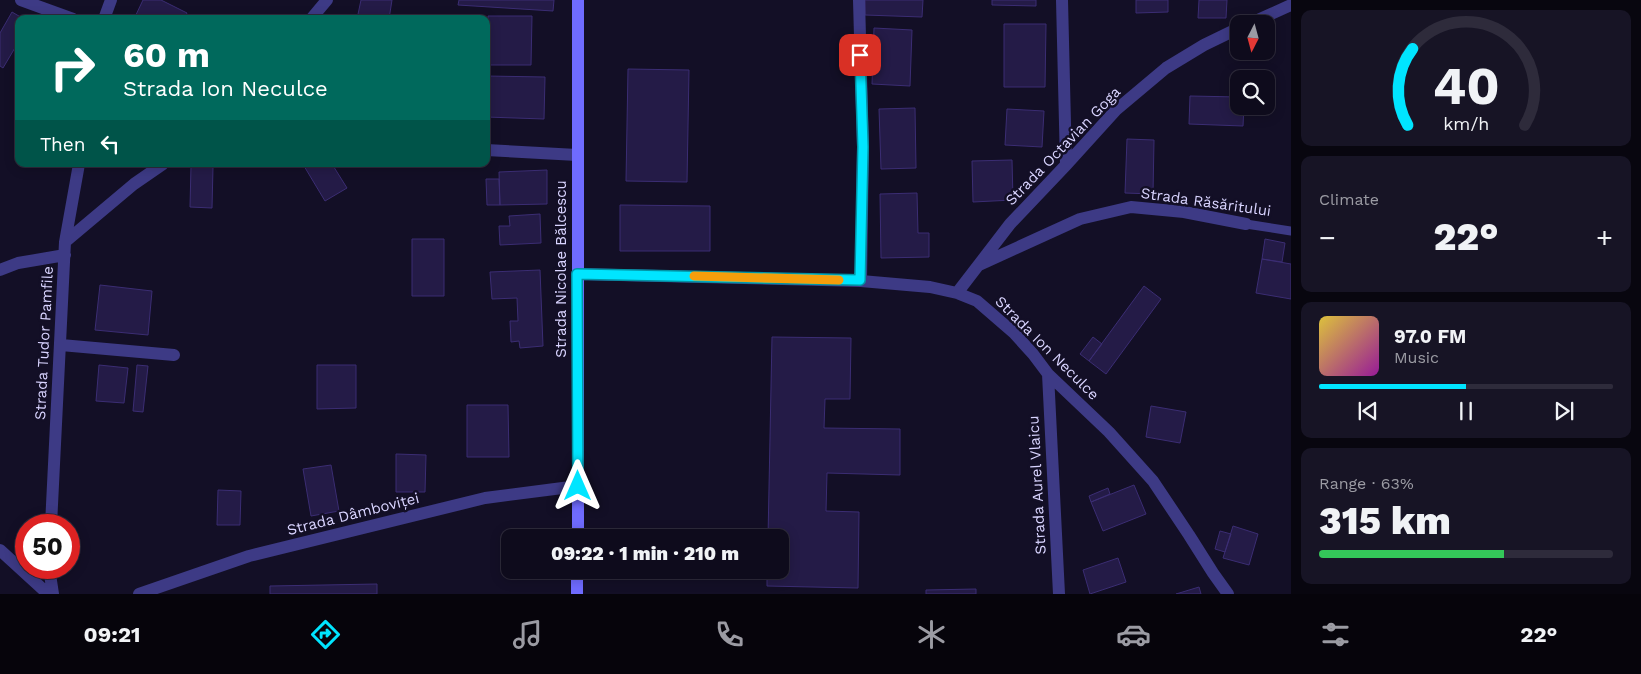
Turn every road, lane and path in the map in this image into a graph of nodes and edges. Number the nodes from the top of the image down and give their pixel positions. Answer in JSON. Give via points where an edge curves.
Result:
{"nodes":[{"id":1,"x":21,"y":0,"type":"edge"},
{"id":2,"x":111,"y":0,"type":"edge"},
{"id":3,"x":327,"y":0,"type":"edge"},
{"id":4,"x":578,"y":0,"type":"edge"},
{"id":5,"x":859,"y":0,"type":"edge"},
{"id":6,"x":1062,"y":0,"type":"edge"},
{"id":7,"x":1291,"y":5,"type":"edge"},
{"id":8,"x":62,"y":15,"type":"edge"},
{"id":9,"x":105,"y":15,"type":"edge"},
{"id":10,"x":314,"y":15,"type":"edge"},
{"id":11,"x":1269,"y":15,"type":"edge"},
{"id":12,"x":1230,"y":32,"type":"edge"},
{"id":13,"x":490,"y":150,"type":"edge"},
{"id":14,"x":577,"y":155,"type":"junction"},
{"id":15,"x":1066,"y":165,"type":"junction"},
{"id":16,"x":79,"y":167,"type":"edge"},
{"id":17,"x":159,"y":167,"type":"edge"},
{"id":18,"x":1246,"y":224,"type":"joint"},
{"id":19,"x":1291,"y":231,"type":"edge"},
{"id":20,"x":65,"y":249,"type":"junction"},
{"id":21,"x":977,"y":266,"type":"junction"},
{"id":22,"x":0,"y":270,"type":"edge"},
{"id":23,"x":577,"y":274,"type":"junction"},
{"id":24,"x":860,"y":280,"type":"junction"},
{"id":25,"x":956,"y":293,"type":"junction"},
{"id":26,"x":61,"y":345,"type":"junction"},
{"id":27,"x":174,"y":355,"type":"dead end"},
{"id":28,"x":1048,"y":374,"type":"junction"},
{"id":29,"x":578,"y":486,"type":"junction"},
{"id":30,"x":52,"y":514,"type":"edge"},
{"id":31,"x":578,"y":529,"type":"edge"},
{"id":32,"x":0,"y":550,"type":"edge"},
{"id":33,"x":50,"y":579,"type":"edge"},
{"id":34,"x":578,"y":579,"type":"edge"},
{"id":35,"x":48,"y":594,"type":"edge"},
{"id":36,"x":52,"y":594,"type":"edge"},
{"id":37,"x":139,"y":594,"type":"edge"},
{"id":38,"x":577,"y":594,"type":"edge"},
{"id":39,"x":1059,"y":594,"type":"edge"},
{"id":40,"x":1228,"y":594,"type":"edge"}],
"edges":[{"from":1,"to":8,"type":"street"},
{"from":2,"to":9,"type":"street"},
{"from":3,"to":10,"type":"street"},
{"from":4,"to":14,"type":"main road","name":"Strada Nicolae Bălcescu"},
{"from":5,"to":24,"type":"street","via":[[863,147]]},
{"from":6,"to":15,"type":"street"},
{"from":7,"to":11,"type":"street"},
{"from":12,"to":15,"type":"street","name":"Strada Octavian Goga","via":[[1166,68],[1116,110]]},
{"from":13,"to":14,"type":"street"},
{"from":14,"to":23,"type":"main road","name":"Strada Nicolae Bălcescu"},
{"from":15,"to":21,"type":"street","name":"Strada Octavian Goga","via":[[1010,224]]},
{"from":16,"to":20,"type":"street","name":"Strada Tudor Pamfile"},
{"from":17,"to":20,"type":"street","via":[[134,184]]},
{"from":18,"to":19,"type":"lane","name":"Strada Răsăritului"},
{"from":18,"to":21,"type":"street","name":"Strada Răsăritului","via":[[1184,212],[1131,207],[1080,219]]},
{"from":20,"to":22,"type":"street"},
{"from":20,"to":26,"type":"street","name":"Strada Tudor Pamfile"},
{"from":21,"to":25,"type":"street","name":"Strada Octavian Goga"},
{"from":23,"to":24,"type":"street","name":"Strada Ion Neculce"},
{"from":23,"to":29,"type":"main road","name":"Strada Nicolae Bălcescu"},
{"from":24,"to":25,"type":"street","name":"Strada Ion Neculce"},
{"from":25,"to":28,"type":"street","name":"Strada Ion Neculce","via":[[977,301],[999,319]]},
{"from":26,"to":27,"type":"street"},
{"from":26,"to":30,"type":"street","name":"Strada Tudor Pamfile"},
{"from":28,"to":39,"type":"street","name":"Strada Aurel Vlaicu"},
{"from":28,"to":40,"type":"street","name":"Strada Ion Neculce","via":[[1109,432],[1153,481]]},
{"from":29,"to":31,"type":"main road","name":"Strada Nicolae Bălcescu"},
{"from":29,"to":37,"type":"street","name":"Strada Dâmboviței","via":[[476,500],[249,556]]},
{"from":32,"to":35,"type":"street"},
{"from":33,"to":36,"type":"street"},
{"from":34,"to":38,"type":"main road"}]}
